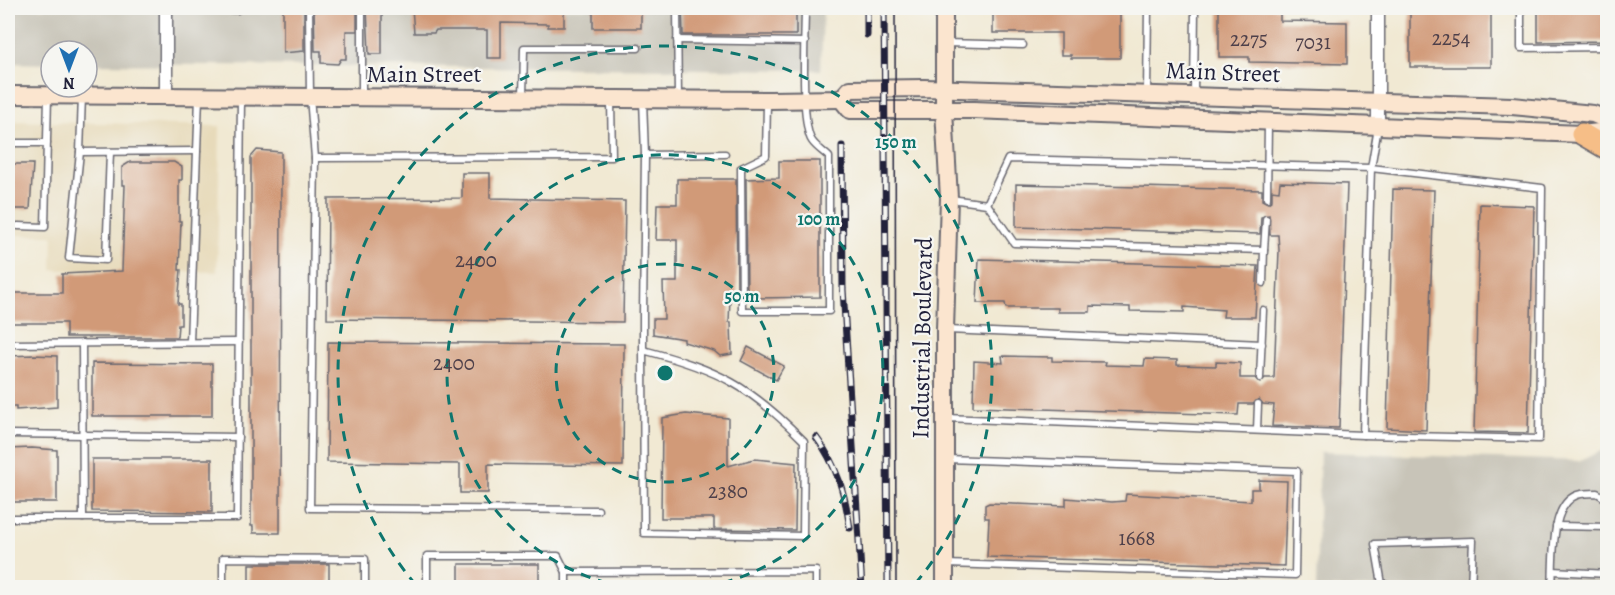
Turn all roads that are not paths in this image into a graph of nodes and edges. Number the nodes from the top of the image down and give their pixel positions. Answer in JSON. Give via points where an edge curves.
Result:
{"nodes":[{"id":1,"x":166,"y":8,"type":"edge"},
{"id":2,"x":180,"y":8,"type":"edge"},
{"id":3,"x":309,"y":8,"type":"edge"},
{"id":4,"x":362,"y":8,"type":"edge"},
{"id":5,"x":677,"y":8,"type":"edge"},
{"id":6,"x":805,"y":8,"type":"edge"},
{"id":7,"x":944,"y":8,"type":"edge"},
{"id":8,"x":1148,"y":8,"type":"edge"},
{"id":9,"x":1196,"y":8,"type":"edge"},
{"id":10,"x":1378,"y":8,"type":"edge"},
{"id":11,"x":1521,"y":8,"type":"edge"},
{"id":12,"x":237,"y":10,"type":"dead end"},
{"id":13,"x":677,"y":40,"type":"junction"},
{"id":14,"x":805,"y":42,"type":"junction"},
{"id":15,"x":944,"y":43,"type":"junction"},
{"id":16,"x":1023,"y":45,"type":"dead end"},
{"id":17,"x":1608,"y":47,"type":"edge"},
{"id":18,"x":638,"y":48,"type":"dead end"},
{"id":19,"x":944,"y":89,"type":"junction"},
{"id":20,"x":8,"y":94,"type":"edge"},
{"id":21,"x":1147,"y":94,"type":"junction"},
{"id":22,"x":39,"y":95,"type":"edge"},
{"id":23,"x":99,"y":95,"type":"edge"},
{"id":24,"x":166,"y":96,"type":"junction"},
{"id":25,"x":199,"y":96,"type":"junction"},
{"id":26,"x":241,"y":96,"type":"junction"},
{"id":27,"x":1194,"y":96,"type":"junction"},
{"id":28,"x":310,"y":97,"type":"junction"},
{"id":29,"x":362,"y":97,"type":"junction"},
{"id":30,"x":523,"y":98,"type":"junction"},
{"id":31,"x":48,"y":99,"type":"edge"},
{"id":32,"x":82,"y":99,"type":"edge"},
{"id":33,"x":611,"y":99,"type":"junction"},
{"id":34,"x":643,"y":99,"type":"junction"},
{"id":35,"x":841,"y":99,"type":"junction"},
{"id":36,"x":678,"y":100,"type":"junction"},
{"id":37,"x":767,"y":100,"type":"junction"},
{"id":38,"x":805,"y":100,"type":"junction"},
{"id":39,"x":1378,"y":101,"type":"junction"},
{"id":40,"x":944,"y":110,"type":"junction"},
{"id":41,"x":1608,"y":120,"type":"edge"},
{"id":42,"x":1268,"y":123,"type":"junction"},
{"id":43,"x":1378,"y":126,"type":"junction"},
{"id":44,"x":1608,"y":131,"type":"edge"},
{"id":45,"x":1582,"y":134,"type":"junction"},
{"id":46,"x":8,"y":143,"type":"edge"},
{"id":47,"x":47,"y":143,"type":"junction"},
{"id":48,"x":1608,"y":149,"type":"edge"},
{"id":49,"x":197,"y":151,"type":"junction"},
{"id":50,"x":80,"y":152,"type":"junction"},
{"id":51,"x":110,"y":152,"type":"junction"},
{"id":52,"x":725,"y":153,"type":"dead end"},
{"id":53,"x":645,"y":155,"type":"junction"},
{"id":54,"x":315,"y":158,"type":"junction"},
{"id":55,"x":1268,"y":166,"type":"junction"},
{"id":56,"x":1371,"y":168,"type":"junction"},
{"id":57,"x":949,"y":198,"type":"junction"},
{"id":58,"x":1267,"y":198,"type":"dead end"},
{"id":59,"x":987,"y":204,"type":"junction"},
{"id":60,"x":1266,"y":219,"type":"dead end"},
{"id":61,"x":18,"y":226,"type":"dead end"},
{"id":62,"x":1264,"y":250,"type":"junction"},
{"id":63,"x":1263,"y":283,"type":"dead end"},
{"id":64,"x":1263,"y":310,"type":"dead end"},
{"id":65,"x":945,"y":330,"type":"junction"},
{"id":66,"x":190,"y":342,"type":"junction"},
{"id":67,"x":239,"y":342,"type":"junction"},
{"id":68,"x":82,"y":343,"type":"junction"},
{"id":69,"x":8,"y":344,"type":"edge"},
{"id":70,"x":1262,"y":344,"type":"junction"},
{"id":71,"x":643,"y":350,"type":"junction"},
{"id":72,"x":1260,"y":378,"type":"dead end"},
{"id":73,"x":1258,"y":404,"type":"dead end"},
{"id":74,"x":945,"y":418,"type":"junction"},
{"id":75,"x":1257,"y":430,"type":"junction"},
{"id":76,"x":8,"y":434,"type":"edge"},
{"id":77,"x":82,"y":435,"type":"junction"},
{"id":78,"x":1363,"y":435,"type":"junction"},
{"id":79,"x":238,"y":437,"type":"junction"},
{"id":80,"x":944,"y":459,"type":"junction"},
{"id":81,"x":1608,"y":500,"type":"edge"},
{"id":82,"x":598,"y":510,"type":"dead end"},
{"id":83,"x":8,"y":518,"type":"edge"},
{"id":84,"x":83,"y":518,"type":"junction"},
{"id":85,"x":1556,"y":526,"type":"junction"},
{"id":86,"x":1608,"y":527,"type":"edge"},
{"id":87,"x":944,"y":563,"type":"junction"},
{"id":88,"x":566,"y":572,"type":"junction"},
{"id":89,"x":1553,"y":572,"type":"junction"},
{"id":90,"x":1608,"y":573,"type":"edge"},
{"id":91,"x":1552,"y":586,"type":"edge"},
{"id":92,"x":1588,"y":587,"type":"edge"},
{"id":93,"x":1608,"y":587,"type":"edge"},
{"id":94,"x":223,"y":588,"type":"edge"},
{"id":95,"x":365,"y":588,"type":"edge"},
{"id":96,"x":427,"y":588,"type":"edge"},
{"id":97,"x":566,"y":588,"type":"edge"},
{"id":98,"x":816,"y":588,"type":"edge"},
{"id":99,"x":945,"y":588,"type":"edge"},
{"id":100,"x":1399,"y":588,"type":"edge"},
{"id":101,"x":1471,"y":588,"type":"edge"}],
"edges":[{"from":1,"to":24,"type":"street"},
{"from":2,"to":12,"type":"lane"},
{"from":3,"to":28,"type":"lane"},
{"from":4,"to":29,"type":"lane"},
{"from":5,"to":13,"type":"lane"},
{"from":6,"to":14,"type":"lane"},
{"from":7,"to":15,"type":"main road","name":"Industrial Boulevard"},
{"from":8,"to":21,"type":"lane"},
{"from":9,"to":27,"type":"lane"},
{"from":10,"to":39,"type":"street"},
{"from":11,"to":17,"type":"lane","via":[[1521,48]]},
{"from":13,"to":14,"type":"lane"},
{"from":13,"to":36,"type":"lane"},
{"from":14,"to":38,"type":"lane"},
{"from":15,"to":16,"type":"lane"},
{"from":15,"to":19,"type":"main road","name":"Industrial Boulevard"},
{"from":18,"to":30,"type":"lane","via":[[524,48]]},
{"from":19,"to":21,"type":"main road","name":"Main Street"},
{"from":19,"to":35,"type":"main road","name":"Main Street","via":[[850,89]]},
{"from":19,"to":40,"type":"main road","name":"Industrial Boulevard"},
{"from":20,"to":22,"type":"main road","name":"Main Street"},
{"from":21,"to":27,"type":"main road","name":"Main Street"},
{"from":23,"to":24,"type":"main road","name":"Main Street"},
{"from":24,"to":25,"type":"main road","name":"Main Street"},
{"from":25,"to":26,"type":"main road","name":"Main Street"},
{"from":25,"to":49,"type":"lane"},
{"from":26,"to":28,"type":"main road","name":"Main Street"},
{"from":26,"to":67,"type":"lane"},
{"from":27,"to":39,"type":"main road","name":"Main Street"},
{"from":28,"to":29,"type":"main road","name":"Main Street"},
{"from":28,"to":54,"type":"lane"},
{"from":29,"to":30,"type":"main road","name":"Main Street"},
{"from":30,"to":33,"type":"main road","name":"Main Street"},
{"from":31,"to":47,"type":"lane"},
{"from":32,"to":50,"type":"lane"},
{"from":33,"to":34,"type":"main road","name":"Main Street"},
{"from":33,"to":54,"type":"lane","via":[[612,157]]},
{"from":34,"to":36,"type":"main road","name":"Main Street"},
{"from":34,"to":53,"type":"lane"},
{"from":35,"to":38,"type":"main road","name":"Main Street"},
{"from":35,"to":40,"type":"main road","name":"Main Street","via":[[850,110]]},
{"from":36,"to":37,"type":"main road","name":"Main Street"},
{"from":37,"to":38,"type":"main road","name":"Main Street"},
{"from":37,"to":38,"type":"lane","via":[[766,156],[741,168],[742,311],[829,311],[829,157],[811,140]]},
{"from":39,"to":41,"type":"main road","name":"Main Street","via":[[1512,106],[1593,114]]},
{"from":39,"to":43,"type":"street"},
{"from":40,"to":42,"type":"main road","name":"Main Street"},
{"from":40,"to":57,"type":"main road","name":"Industrial Boulevard"},
{"from":42,"to":43,"type":"main road","name":"Main Street"},
{"from":42,"to":55,"type":"lane"},
{"from":43,"to":45,"type":"main road","name":"Main Street"},
{"from":43,"to":56,"type":"lane"},
{"from":44,"to":45,"type":"main road","name":"Main Street"},
{"from":45,"to":48,"type":"highway"},
{"from":46,"to":47,"type":"lane"},
{"from":47,"to":61,"type":"lane","via":[[45,227]]},
{"from":49,"to":51,"type":"lane"},
{"from":49,"to":66,"type":"lane"},
{"from":50,"to":51,"type":"lane"},
{"from":50,"to":51,"type":"lane","via":[[69,258],[106,260]]},
{"from":52,"to":53,"type":"lane"},
{"from":53,"to":71,"type":"lane"},
{"from":54,"to":82,"type":"lane","via":[[310,508]]},
{"from":55,"to":56,"type":"lane"},
{"from":55,"to":58,"type":"lane"},
{"from":55,"to":59,"type":"lane","via":[[1008,159]]},
{"from":56,"to":78,"type":"lane"},
{"from":56,"to":78,"type":"lane","via":[[1542,188],[1539,439]]},
{"from":57,"to":59,"type":"lane"},
{"from":57,"to":65,"type":"main road","name":"Industrial Boulevard"},
{"from":59,"to":62,"type":"lane","via":[[1014,243]]},
{"from":60,"to":62,"type":"lane"},
{"from":62,"to":63,"type":"lane"},
{"from":64,"to":70,"type":"lane"},
{"from":65,"to":70,"type":"lane"},
{"from":65,"to":74,"type":"main road","name":"Industrial Boulevard"},
{"from":66,"to":67,"type":"lane"},
{"from":66,"to":68,"type":"lane"},
{"from":67,"to":79,"type":"lane"},
{"from":68,"to":69,"type":"lane"},
{"from":68,"to":77,"type":"lane"},
{"from":70,"to":72,"type":"lane"},
{"from":71,"to":71,"type":"lane","via":[[644,533],[803,536],[804,441],[772,409],[723,376],[693,363]]},
{"from":73,"to":75,"type":"lane"},
{"from":74,"to":75,"type":"lane"},
{"from":74,"to":80,"type":"main road","name":"Industrial Boulevard"},
{"from":75,"to":78,"type":"lane"},
{"from":76,"to":77,"type":"lane"},
{"from":77,"to":79,"type":"lane"},
{"from":77,"to":84,"type":"lane"},
{"from":79,"to":84,"type":"lane","via":[[237,518]]},
{"from":80,"to":87,"type":"main road","name":"Industrial Boulevard"},
{"from":80,"to":87,"type":"lane","via":[[1297,471],[1295,575]]},
{"from":81,"to":85,"type":"lane","via":[[1597,493],[1576,495],[1562,507]]},
{"from":83,"to":84,"type":"lane"},
{"from":85,"to":86,"type":"lane"},
{"from":85,"to":89,"type":"lane"},
{"from":87,"to":99,"type":"main road","name":"Industrial Boulevard"},
{"from":88,"to":96,"type":"lane","via":[[558,556],[427,556]]},
{"from":88,"to":97,"type":"lane"},
{"from":88,"to":98,"type":"lane","via":[[816,571]]},
{"from":89,"to":90,"type":"lane"},
{"from":89,"to":91,"type":"lane"},
{"from":91,"to":92,"type":"lane"},
{"from":92,"to":93,"type":"lane"},
{"from":94,"to":95,"type":"lane","via":[[223,558],[365,559]]},
{"from":100,"to":101,"type":"lane","via":[[1382,584],[1375,544],[1473,541]]}]}
